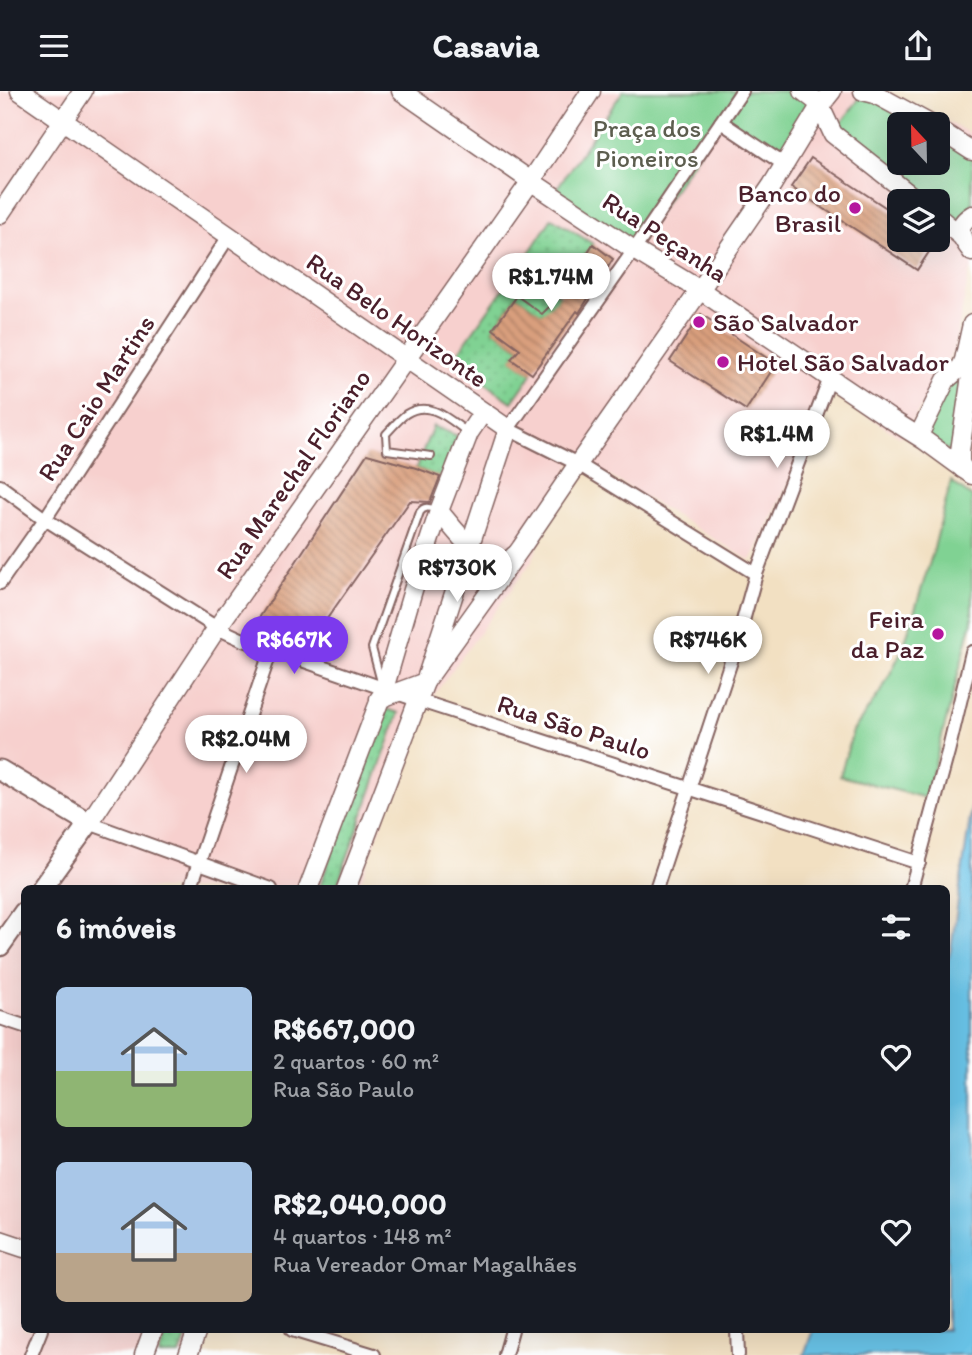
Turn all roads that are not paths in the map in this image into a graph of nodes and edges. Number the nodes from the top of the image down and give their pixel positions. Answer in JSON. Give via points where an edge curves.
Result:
{"nodes":[{"id":1,"x":20,"y":91,"type":"edge"},
{"id":2,"x":83,"y":91,"type":"edge"},
{"id":3,"x":401,"y":91,"type":"edge"},
{"id":4,"x":591,"y":91,"type":"edge"},
{"id":5,"x":603,"y":91,"type":"edge"},
{"id":6,"x":742,"y":91,"type":"edge"},
{"id":7,"x":803,"y":91,"type":"edge"},
{"id":8,"x":832,"y":91,"type":"edge"},
{"id":9,"x":863,"y":91,"type":"edge"},
{"id":10,"x":820,"y":106,"type":"junction"},
{"id":11,"x":908,"y":112,"type":"edge"},
{"id":12,"x":62,"y":120,"type":"junction"},
{"id":13,"x":721,"y":122,"type":"junction"},
{"id":14,"x":950,"y":137,"type":"edge"},
{"id":15,"x":972,"y":151,"type":"edge"},
{"id":16,"x":785,"y":165,"type":"junction"},
{"id":17,"x":534,"y":183,"type":"junction"},
{"id":18,"x":903,"y":189,"type":"edge"},
{"id":19,"x":0,"y":214,"type":"edge"},
{"id":20,"x":972,"y":215,"type":"edge"},
{"id":21,"x":950,"y":228,"type":"edge"},
{"id":22,"x":229,"y":236,"type":"junction"},
{"id":23,"x":968,"y":245,"type":"edge"},
{"id":24,"x":634,"y":250,"type":"junction"},
{"id":25,"x":700,"y":290,"type":"junction"},
{"id":26,"x":972,"y":324,"type":"edge"},
{"id":27,"x":411,"y":362,"type":"junction"},
{"id":28,"x":830,"y":378,"type":"junction"},
{"id":29,"x":970,"y":378,"type":"edge"},
{"id":30,"x":945,"y":382,"type":"junction"},
{"id":31,"x":483,"y":412,"type":"junction"},
{"id":32,"x":508,"y":429,"type":"junction"},
{"id":33,"x":468,"y":433,"type":"junction"},
{"id":34,"x":919,"y":434,"type":"junction"},
{"id":35,"x":431,"y":456,"type":"dead end"},
{"id":36,"x":578,"y":464,"type":"junction"},
{"id":37,"x":963,"y":466,"type":"edge"},
{"id":38,"x":0,"y":487,"type":"edge"},
{"id":39,"x":439,"y":511,"type":"junction"},
{"id":40,"x":45,"y":519,"type":"junction"},
{"id":41,"x":469,"y":545,"type":"junction"},
{"id":42,"x":522,"y":548,"type":"junction"},
{"id":43,"x":756,"y":574,"type":"junction"},
{"id":44,"x":0,"y":583,"type":"edge"},
{"id":45,"x":218,"y":628,"type":"junction"},
{"id":46,"x":271,"y":650,"type":"junction"},
{"id":47,"x":972,"y":652,"type":"edge"},
{"id":48,"x":425,"y":682,"type":"junction"},
{"id":49,"x":386,"y":693,"type":"junction"},
{"id":50,"x":417,"y":700,"type":"junction"},
{"id":51,"x":0,"y":770,"type":"edge"},
{"id":52,"x":689,"y":788,"type":"junction"},
{"id":53,"x":89,"y":823,"type":"junction"},
{"id":54,"x":199,"y":862,"type":"junction"},
{"id":55,"x":919,"y":863,"type":"junction"},
{"id":56,"x":44,"y":885,"type":"edge"},
{"id":57,"x":191,"y":885,"type":"edge"},
{"id":58,"x":260,"y":885,"type":"edge"},
{"id":59,"x":310,"y":885,"type":"edge"},
{"id":60,"x":348,"y":885,"type":"edge"},
{"id":61,"x":657,"y":885,"type":"edge"},
{"id":62,"x":912,"y":885,"type":"edge"},
{"id":63,"x":21,"y":916,"type":"edge"},
{"id":64,"x":0,"y":946,"type":"edge"},
{"id":65,"x":0,"y":1017,"type":"edge"},
{"id":66,"x":21,"y":1025,"type":"edge"},
{"id":67,"x":0,"y":1240,"type":"edge"},
{"id":68,"x":21,"y":1247,"type":"edge"},
{"id":69,"x":40,"y":1333,"type":"edge"},
{"id":70,"x":152,"y":1333,"type":"edge"},
{"id":71,"x":196,"y":1333,"type":"edge"},
{"id":72,"x":302,"y":1333,"type":"edge"},
{"id":73,"x":511,"y":1333,"type":"edge"},
{"id":74,"x":737,"y":1333,"type":"edge"},
{"id":75,"x":31,"y":1355,"type":"edge"},
{"id":76,"x":144,"y":1355,"type":"edge"},
{"id":77,"x":188,"y":1355,"type":"edge"},
{"id":78,"x":374,"y":1355,"type":"edge"},
{"id":79,"x":505,"y":1355,"type":"edge"},
{"id":80,"x":738,"y":1355,"type":"edge"}],
"edges":[{"from":1,"to":12,"type":"street","name":"Rua Belo Horizonte"},
{"from":2,"to":12,"type":"street"},
{"from":3,"to":17,"type":"street","name":"Rua Peçanha"},
{"from":4,"to":17,"type":"street","name":"Rua Marechal Floriano"},
{"from":5,"to":17,"type":"street","name":"Rua Marechal Floriano"},
{"from":6,"to":13,"type":"street"},
{"from":7,"to":10,"type":"street"},
{"from":8,"to":10,"type":"street"},
{"from":9,"to":11,"type":"street"},
{"from":10,"to":16,"type":"street"},
{"from":10,"to":18,"type":"street","via":[[833,134]]},
{"from":12,"to":19,"type":"street"},
{"from":12,"to":22,"type":"street","name":"Rua Belo Horizonte"},
{"from":13,"to":16,"type":"street"},
{"from":13,"to":24,"type":"street"},
{"from":14,"to":15,"type":"street"},
{"from":16,"to":25,"type":"street"},
{"from":17,"to":24,"type":"street","name":"Rua Peçanha"},
{"from":17,"to":27,"type":"street","name":"Rua Marechal Floriano"},
{"from":20,"to":23,"type":"street","via":[[963,223]]},
{"from":21,"to":23,"type":"street"},
{"from":22,"to":27,"type":"street","name":"Rua Belo Horizonte"},
{"from":22,"to":40,"type":"street","name":"Rua Caio Martins"},
{"from":24,"to":25,"type":"street","name":"Rua Peçanha"},
{"from":24,"to":32,"type":"street"},
{"from":25,"to":28,"type":"street","name":"Rua Peçanha"},
{"from":25,"to":36,"type":"street"},
{"from":26,"to":30,"type":"street","via":[[961,367]]},
{"from":27,"to":31,"type":"street","name":"Rua Belo Horizonte"},
{"from":27,"to":45,"type":"street","name":"Rua Marechal Floriano"},
{"from":28,"to":34,"type":"street","name":"Rua Peçanha"},
{"from":28,"to":43,"type":"street"},
{"from":29,"to":30,"type":"street","via":[[951,377]]},
{"from":29,"to":37,"type":"street"},
{"from":30,"to":34,"type":"street"},
{"from":31,"to":32,"type":"street","name":"Rua Belo Horizonte"},
{"from":31,"to":33,"type":"street"},
{"from":32,"to":36,"type":"street","name":"Rua Belo Horizonte"},
{"from":32,"to":41,"type":"street"},
{"from":33,"to":35,"type":"lane","via":[[432,409],[419,407],[386,434],[387,450]]},
{"from":33,"to":39,"type":"street"},
{"from":34,"to":37,"type":"street","name":"Rua Peçanha"},
{"from":36,"to":42,"type":"street"},
{"from":36,"to":43,"type":"street","name":"Rua Belo Horizonte"},
{"from":38,"to":40,"type":"street","name":"Rua São Paulo"},
{"from":39,"to":41,"type":"street"},
{"from":39,"to":49,"type":"street"},
{"from":40,"to":44,"type":"street","name":"Rua Caio Martins"},
{"from":40,"to":45,"type":"street","name":"Rua São Paulo"},
{"from":41,"to":42,"type":"street","via":[[499,565]]},
{"from":41,"to":48,"type":"street"},
{"from":42,"to":48,"type":"street"},
{"from":43,"to":52,"type":"street"},
{"from":45,"to":46,"type":"street","name":"Rua São Paulo"},
{"from":45,"to":53,"type":"street","name":"Rua Marechal Floriano"},
{"from":46,"to":49,"type":"street","name":"Rua São Paulo"},
{"from":46,"to":54,"type":"street"},
{"from":47,"to":55,"type":"street"},
{"from":48,"to":49,"type":"street"},
{"from":48,"to":50,"type":"street"},
{"from":49,"to":50,"type":"street","name":"Rua São Paulo"},
{"from":49,"to":59,"type":"street"},
{"from":50,"to":52,"type":"street","name":"Rua São Paulo"},
{"from":50,"to":60,"type":"street"},
{"from":51,"to":53,"type":"main road"},
{"from":52,"to":55,"type":"street","name":"Rua São Paulo"},
{"from":52,"to":61,"type":"street"},
{"from":53,"to":54,"type":"street"},
{"from":53,"to":56,"type":"main road","name":"Rua Marechal Floriano"},
{"from":54,"to":57,"type":"street"},
{"from":54,"to":58,"type":"street"},
{"from":55,"to":62,"type":"street"},
{"from":63,"to":64,"type":"main road"},
{"from":65,"to":66,"type":"street"},
{"from":67,"to":68,"type":"street"},
{"from":69,"to":75,"type":"street"},
{"from":70,"to":76,"type":"street"},
{"from":71,"to":77,"type":"street"},
{"from":72,"to":78,"type":"street"},
{"from":73,"to":79,"type":"street"},
{"from":74,"to":80,"type":"street"}]}
